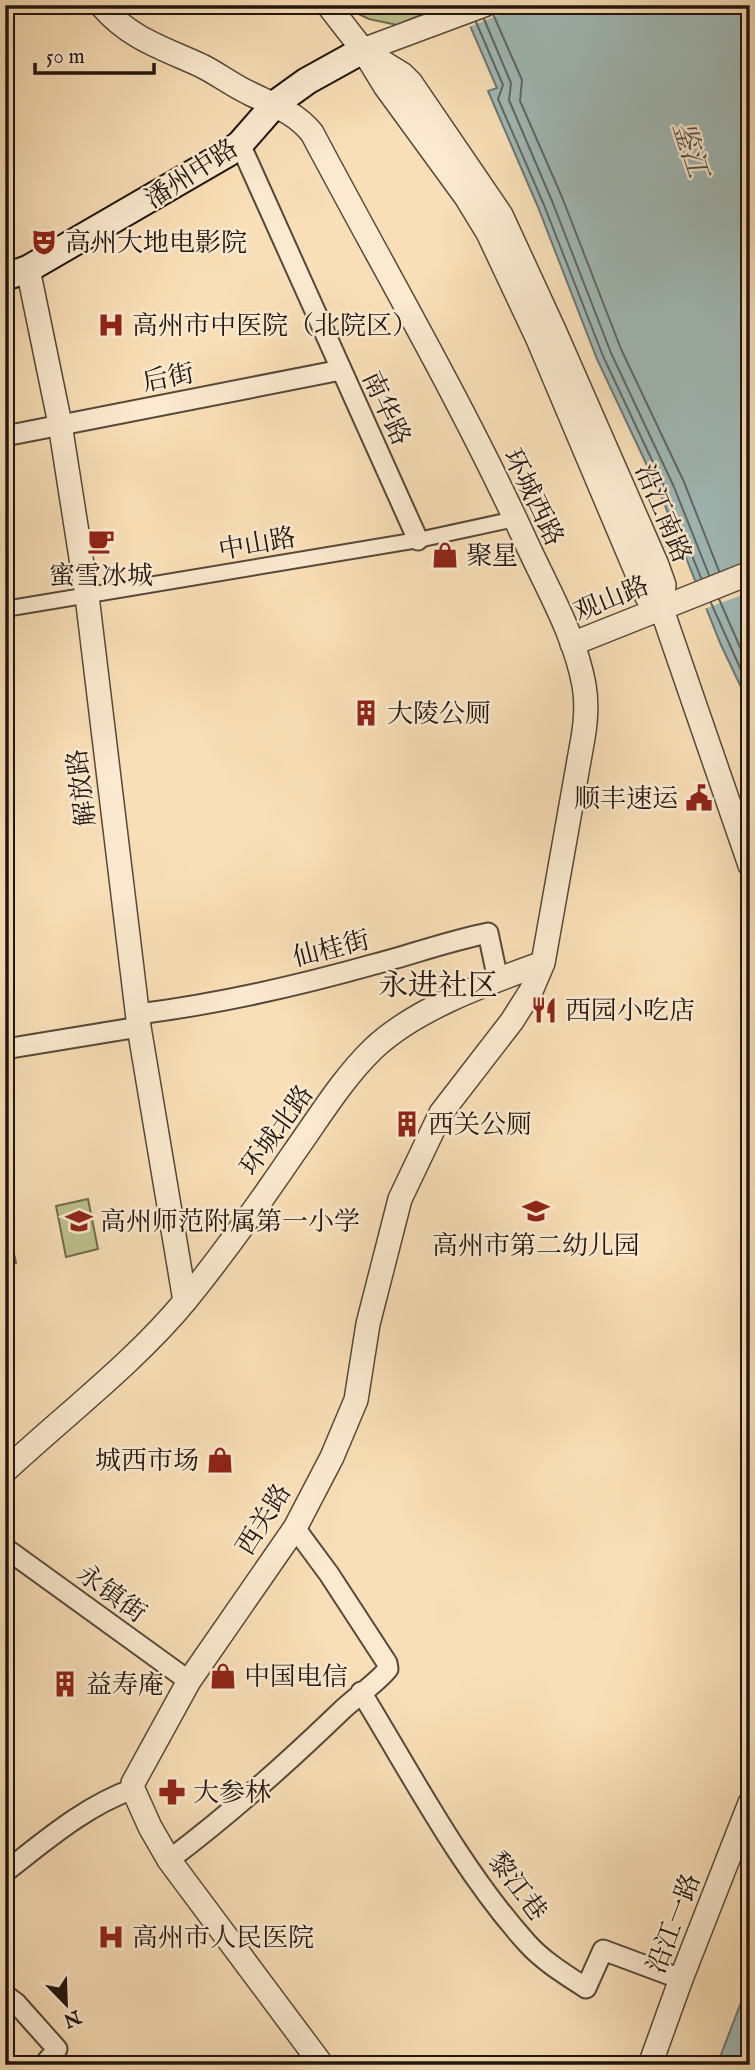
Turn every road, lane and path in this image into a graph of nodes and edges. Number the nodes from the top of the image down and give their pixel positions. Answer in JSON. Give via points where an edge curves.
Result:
{"nodes":[{"id":1,"x":101,"y":5,"type":"edge"},
{"id":2,"x":328,"y":5,"type":"edge"},
{"id":3,"x":484,"y":5,"type":"edge"},
{"id":4,"x":363,"y":50,"type":"junction"},
{"id":5,"x":275,"y":104,"type":"junction"},
{"id":6,"x":240,"y":144,"type":"junction"},
{"id":7,"x":17,"y":273,"type":"edge"},
{"id":8,"x":341,"y":370,"type":"junction"},
{"id":9,"x":60,"y":424,"type":"junction"},
{"id":10,"x":5,"y":436,"type":"edge"},
{"id":11,"x":515,"y":519,"type":"junction"},
{"id":12,"x":418,"y":540,"type":"junction"},
{"id":13,"x":750,"y":573,"type":"edge"},
{"id":14,"x":87,"y":596,"type":"junction"},
{"id":15,"x":661,"y":607,"type":"junction"},
{"id":16,"x":5,"y":609,"type":"edge"},
{"id":17,"x":572,"y":644,"type":"junction"},
{"id":18,"x":750,"y":865,"type":"edge"},
{"id":19,"x":543,"y":963,"type":"junction"},
{"id":20,"x":498,"y":980,"type":"junction"},
{"id":21,"x":139,"y":1020,"type":"junction"},
{"id":22,"x":5,"y":1049,"type":"edge"},
{"id":23,"x":185,"y":1301,"type":"junction"},
{"id":24,"x":5,"y":1471,"type":"edge"},
{"id":25,"x":295,"y":1528,"type":"junction"},
{"id":26,"x":5,"y":1548,"type":"edge"},
{"id":27,"x":189,"y":1681,"type":"junction"},
{"id":28,"x":361,"y":1692,"type":"junction"},
{"id":29,"x":133,"y":1788,"type":"junction"},
{"id":30,"x":750,"y":1802,"type":"edge"},
{"id":31,"x":169,"y":1860,"type":"junction"},
{"id":32,"x":5,"y":1872,"type":"edge"},
{"id":33,"x":681,"y":1979,"type":"junction"},
{"id":34,"x":5,"y":1995,"type":"edge"},
{"id":35,"x":44,"y":2065,"type":"edge"},
{"id":36,"x":322,"y":2065,"type":"edge"},
{"id":37,"x":650,"y":2065,"type":"edge"}],
"edges":[{"from":1,"to":5,"type":"street","name":"环城西路","via":[[131,34]]},
{"from":2,"to":4,"type":"street"},
{"from":3,"to":4,"type":"street"},
{"from":4,"to":5,"type":"main road","name":"潘州中路"},
{"from":4,"to":15,"type":"street","name":"沿江南路","via":[[411,83],[501,215],[657,565],[664,585]]},
{"from":5,"to":6,"type":"main road","name":"潘州中路"},
{"from":5,"to":11,"type":"street","name":"环城西路","via":[[296,116],[312,133]]},
{"from":6,"to":7,"type":"main road","name":"潘州中路","via":[[209,166]]},
{"from":6,"to":8,"type":"street","name":"南华路"},
{"from":7,"to":9,"type":"street","name":"解放路"},
{"from":8,"to":9,"type":"street","name":"后街"},
{"from":8,"to":12,"type":"street","name":"南华路"},
{"from":9,"to":10,"type":"street","name":"后街"},
{"from":9,"to":14,"type":"street","name":"解放路"},
{"from":11,"to":12,"type":"street","name":"中山路"},
{"from":11,"to":17,"type":"street","name":"环城西路"},
{"from":12,"to":14,"type":"street","name":"中山路"},
{"from":13,"to":15,"type":"street","name":"观山路"},
{"from":14,"to":16,"type":"street","name":"中山路"},
{"from":14,"to":21,"type":"street","name":"解放路"},
{"from":15,"to":17,"type":"street","name":"观山路"},
{"from":15,"to":18,"type":"street"},
{"from":17,"to":19,"type":"street","name":"环城西路","via":[[584,686],[586,720]]},
{"from":19,"to":20,"type":"street","name":"环城北路"},
{"from":19,"to":25,"type":"street","name":"西关路","via":[[512,1021],[441,1113],[400,1199],[368,1324],[356,1400]]},
{"from":20,"to":21,"type":"street","name":"仙桂街","via":[[488,933]]},
{"from":20,"to":23,"type":"street","name":"环城北路","via":[[424,1014],[374,1048]]},
{"from":21,"to":22,"type":"street","name":"仙桂街"},
{"from":21,"to":23,"type":"street","name":"解放路"},
{"from":23,"to":24,"type":"street","name":"环城北路"},
{"from":25,"to":27,"type":"street","name":"西关路"},
{"from":25,"to":28,"type":"street","via":[[387,1663],[387,1672]]},
{"from":26,"to":27,"type":"street","name":"永镇街"},
{"from":27,"to":29,"type":"street","name":"西关路"},
{"from":28,"to":31,"type":"street","via":[[268,1781]]},
{"from":28,"to":33,"type":"street","name":"黎江巷","via":[[459,1852],[528,1944],[586,1988],[603,1950]]},
{"from":29,"to":31,"type":"street"},
{"from":29,"to":32,"type":"street","via":[[72,1821]]},
{"from":30,"to":33,"type":"street","name":"沿江一路"},
{"from":31,"to":36,"type":"street"},
{"from":33,"to":37,"type":"street","name":"沿江一路"},
{"from":34,"to":35,"type":"street","via":[[58,2049]]}]}
